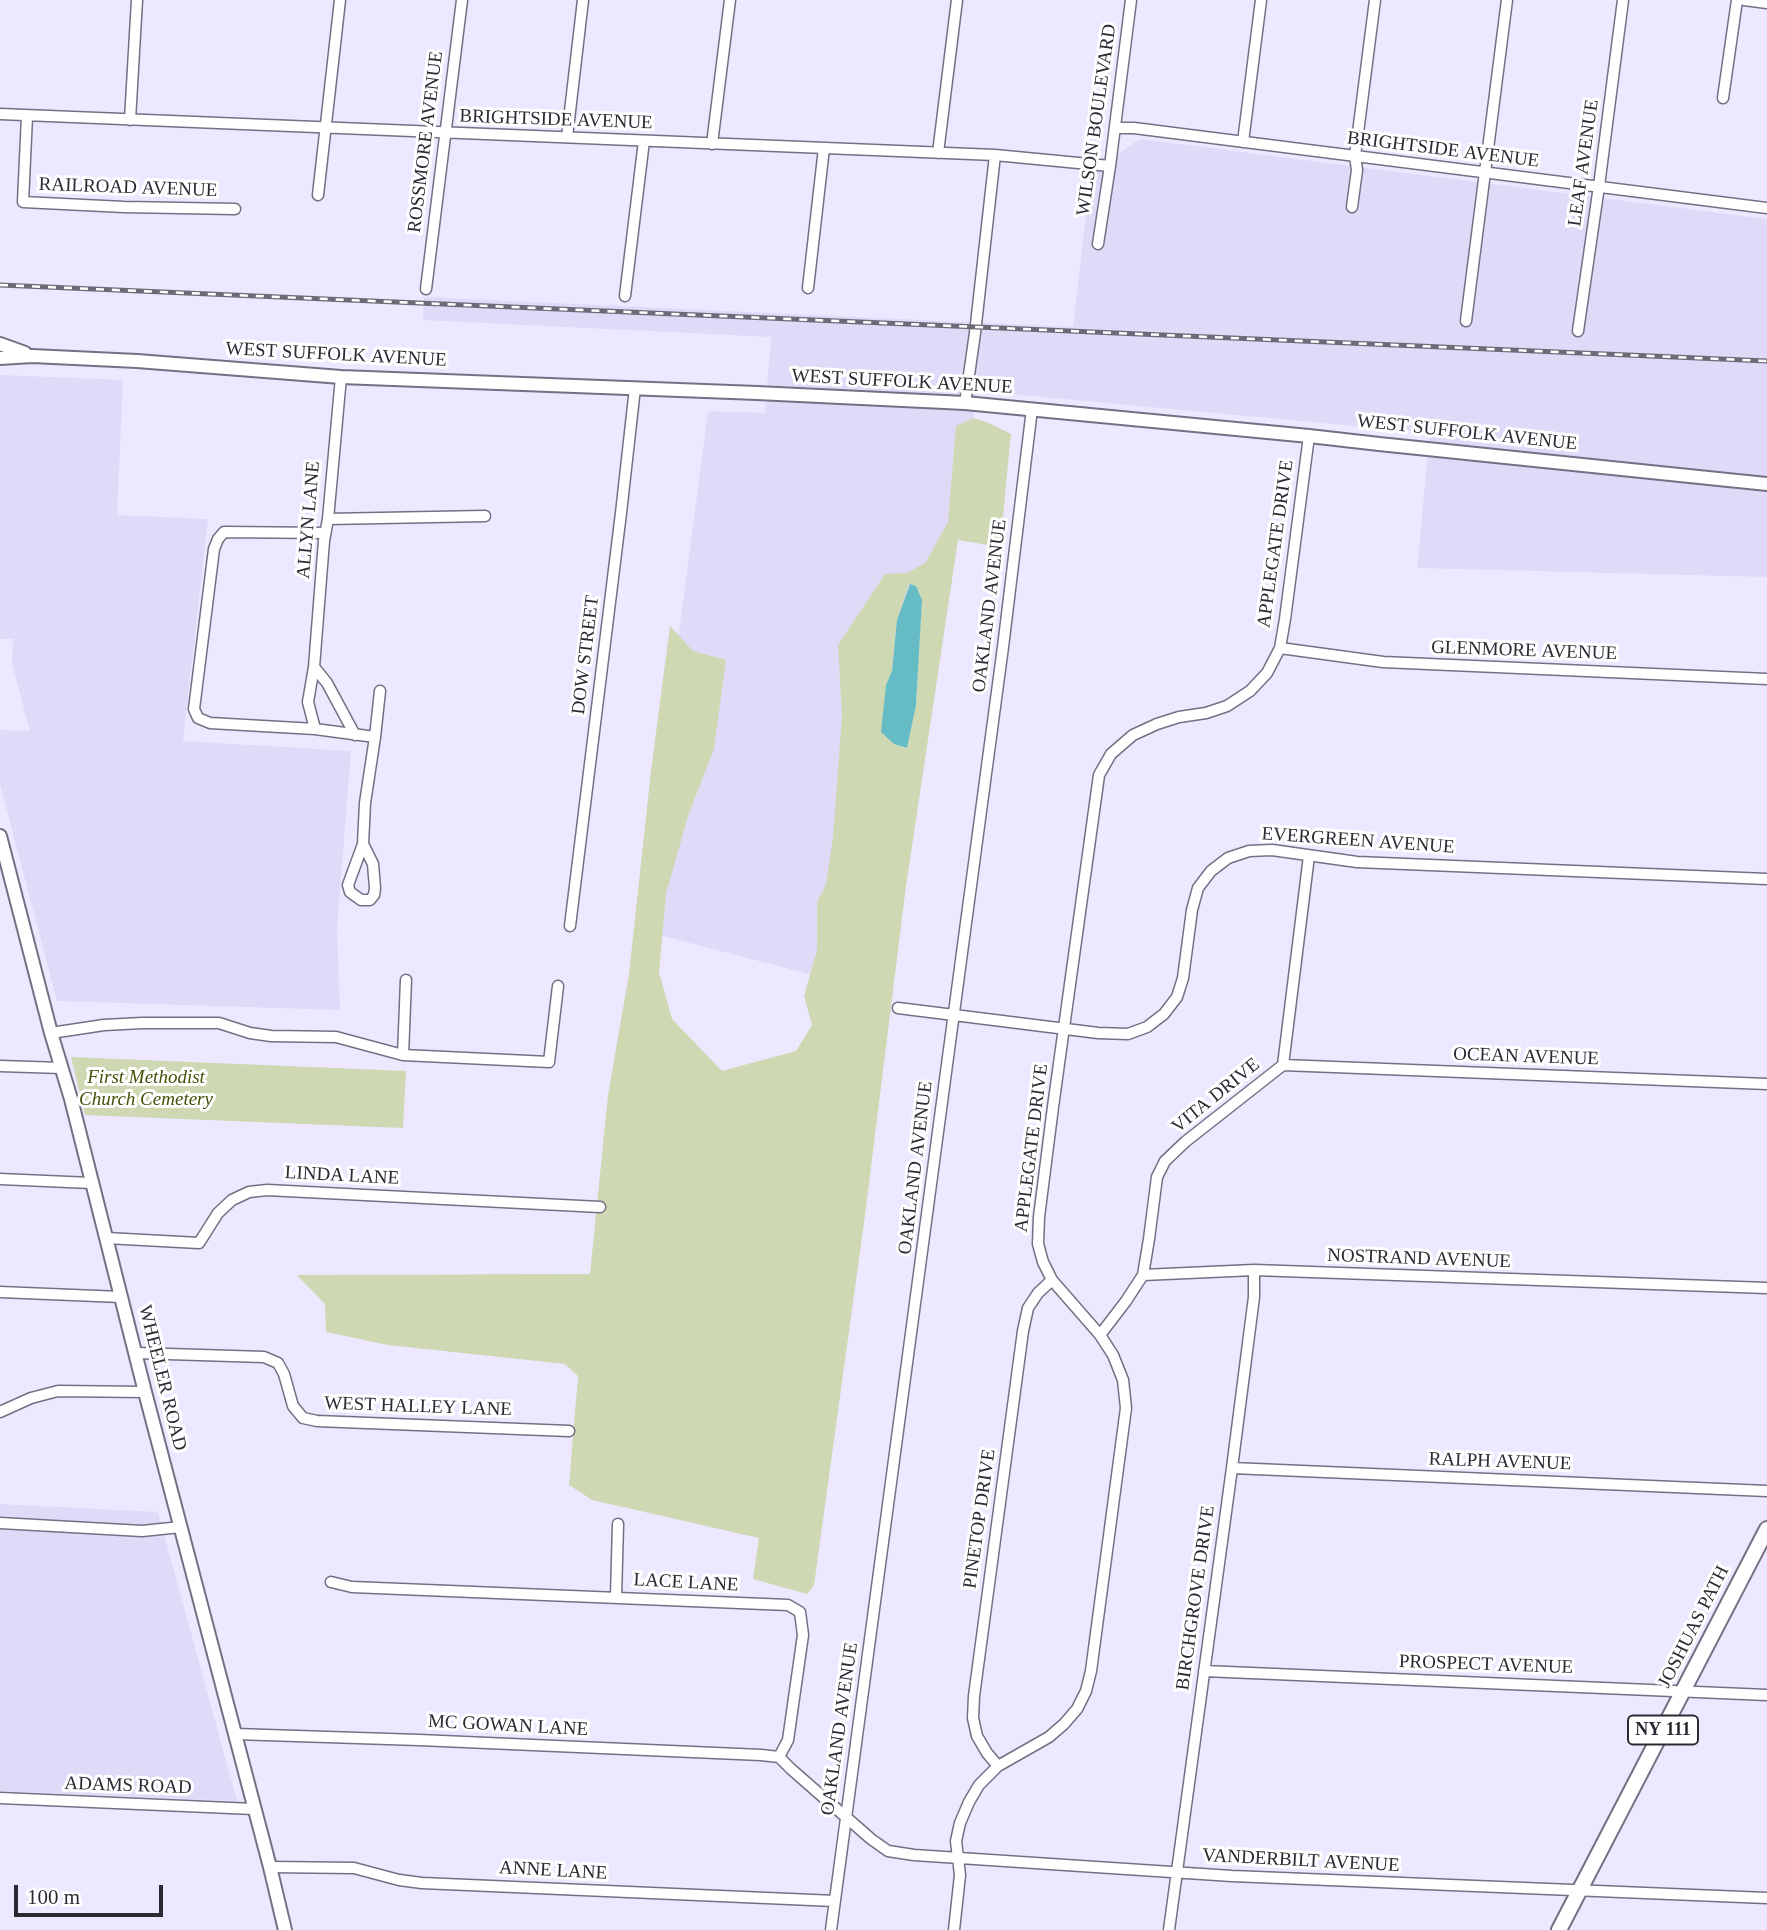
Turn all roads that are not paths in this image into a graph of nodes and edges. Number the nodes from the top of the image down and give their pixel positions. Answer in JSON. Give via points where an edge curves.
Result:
{"nodes":[{"id":1,"x":137,"y":0,"type":"edge"},
{"id":2,"x":340,"y":0,"type":"edge"},
{"id":3,"x":462,"y":0,"type":"edge"},
{"id":4,"x":583,"y":0,"type":"edge"},
{"id":5,"x":730,"y":0,"type":"edge"},
{"id":6,"x":957,"y":0,"type":"edge"},
{"id":7,"x":1131,"y":0,"type":"edge"},
{"id":8,"x":1261,"y":0,"type":"edge"},
{"id":9,"x":1375,"y":0,"type":"edge"},
{"id":10,"x":1507,"y":0,"type":"edge"},
{"id":11,"x":1623,"y":0,"type":"edge"},
{"id":12,"x":1737,"y":0,"type":"edge"},
{"id":13,"x":1744,"y":0,"type":"edge"},
{"id":14,"x":1767,"y":3,"type":"edge"},
{"id":15,"x":1724,"y":98,"type":"dead end"},
{"id":16,"x":0,"y":114,"type":"edge"},
{"id":17,"x":27,"y":116,"type":"junction"},
{"id":18,"x":130,"y":120,"type":"junction"},
{"id":19,"x":324,"y":128,"type":"junction"},
{"id":20,"x":1115,"y":128,"type":"junction"},
{"id":21,"x":445,"y":133,"type":"junction"},
{"id":22,"x":567,"y":137,"type":"junction"},
{"id":23,"x":644,"y":141,"type":"junction"},
{"id":24,"x":1243,"y":142,"type":"junction"},
{"id":25,"x":712,"y":144,"type":"junction"},
{"id":26,"x":824,"y":148,"type":"junction"},
{"id":27,"x":938,"y":153,"type":"junction"},
{"id":28,"x":995,"y":155,"type":"junction"},
{"id":29,"x":1355,"y":156,"type":"junction"},
{"id":30,"x":1110,"y":166,"type":"junction"},
{"id":31,"x":1484,"y":173,"type":"junction"},
{"id":32,"x":1599,"y":186,"type":"junction"},
{"id":33,"x":318,"y":195,"type":"dead end"},
{"id":34,"x":1352,"y":207,"type":"dead end"},
{"id":35,"x":1767,"y":208,"type":"edge"},
{"id":36,"x":234,"y":209,"type":"dead end"},
{"id":37,"x":1098,"y":244,"type":"dead end"},
{"id":38,"x":808,"y":288,"type":"dead end"},
{"id":39,"x":426,"y":289,"type":"dead end"},
{"id":40,"x":625,"y":296,"type":"dead end"},
{"id":41,"x":1466,"y":321,"type":"dead end"},
{"id":42,"x":1578,"y":331,"type":"dead end"},
{"id":43,"x":0,"y":344,"type":"edge"},
{"id":44,"x":32,"y":356,"type":"junction"},
{"id":45,"x":0,"y":358,"type":"edge"},
{"id":46,"x":341,"y":377,"type":"junction"},
{"id":47,"x":635,"y":388,"type":"junction"},
{"id":48,"x":965,"y":403,"type":"junction"},
{"id":49,"x":1032,"y":409,"type":"junction"},
{"id":50,"x":1308,"y":436,"type":"junction"},
{"id":51,"x":1767,"y":484,"type":"edge"},
{"id":52,"x":485,"y":516,"type":"dead end"},
{"id":53,"x":328,"y":519,"type":"junction"},
{"id":54,"x":325,"y":533,"type":"junction"},
{"id":55,"x":1280,"y":648,"type":"junction"},
{"id":56,"x":314,"y":667,"type":"junction"},
{"id":57,"x":1767,"y":679,"type":"edge"},
{"id":58,"x":380,"y":691,"type":"dead end"},
{"id":59,"x":316,"y":729,"type":"junction"},
{"id":60,"x":355,"y":734,"type":"junction"},
{"id":61,"x":375,"y":737,"type":"junction"},
{"id":62,"x":0,"y":836,"type":"edge"},
{"id":63,"x":363,"y":844,"type":"junction"},
{"id":64,"x":1309,"y":856,"type":"junction"},
{"id":65,"x":1767,"y":879,"type":"edge"},
{"id":66,"x":570,"y":926,"type":"dead end"},
{"id":67,"x":406,"y":979,"type":"dead end"},
{"id":68,"x":558,"y":986,"type":"dead end"},
{"id":69,"x":898,"y":1008,"type":"dead end"},
{"id":70,"x":953,"y":1015,"type":"junction"},
{"id":71,"x":1065,"y":1030,"type":"junction"},
{"id":72,"x":51,"y":1033,"type":"junction"},
{"id":73,"x":403,"y":1055,"type":"junction"},
{"id":74,"x":1283,"y":1065,"type":"junction"},
{"id":75,"x":0,"y":1066,"type":"edge"},
{"id":76,"x":62,"y":1068,"type":"junction"},
{"id":77,"x":1767,"y":1084,"type":"edge"},
{"id":78,"x":0,"y":1179,"type":"edge"},
{"id":79,"x":91,"y":1183,"type":"junction"},
{"id":80,"x":600,"y":1207,"type":"dead end"},
{"id":81,"x":106,"y":1238,"type":"junction"},
{"id":82,"x":1254,"y":1270,"type":"junction"},
{"id":83,"x":1143,"y":1275,"type":"junction"},
{"id":84,"x":1052,"y":1280,"type":"junction"},
{"id":85,"x":1767,"y":1289,"type":"edge"},
{"id":86,"x":0,"y":1292,"type":"edge"},
{"id":87,"x":121,"y":1297,"type":"junction"},
{"id":88,"x":1100,"y":1335,"type":"junction"},
{"id":89,"x":136,"y":1353,"type":"junction"},
{"id":90,"x":145,"y":1392,"type":"junction"},
{"id":91,"x":0,"y":1412,"type":"edge"},
{"id":92,"x":569,"y":1431,"type":"dead end"},
{"id":93,"x":1232,"y":1468,"type":"junction"},
{"id":94,"x":1767,"y":1492,"type":"edge"},
{"id":95,"x":0,"y":1523,"type":"edge"},
{"id":96,"x":618,"y":1524,"type":"dead end"},
{"id":97,"x":181,"y":1527,"type":"junction"},
{"id":98,"x":1767,"y":1529,"type":"edge"},
{"id":99,"x":331,"y":1583,"type":"dead end"},
{"id":100,"x":616,"y":1597,"type":"junction"},
{"id":101,"x":1204,"y":1671,"type":"junction"},
{"id":102,"x":1683,"y":1691,"type":"junction"},
{"id":103,"x":1767,"y":1695,"type":"edge"},
{"id":104,"x":235,"y":1734,"type":"junction"},
{"id":105,"x":779,"y":1757,"type":"junction"},
{"id":106,"x":998,"y":1766,"type":"junction"},
{"id":107,"x":0,"y":1798,"type":"edge"},
{"id":108,"x":254,"y":1809,"type":"junction"},
{"id":109,"x":846,"y":1817,"type":"junction"},
{"id":110,"x":957,"y":1858,"type":"junction"},
{"id":111,"x":270,"y":1867,"type":"junction"},
{"id":112,"x":1177,"y":1873,"type":"junction"},
{"id":113,"x":1579,"y":1891,"type":"junction"},
{"id":114,"x":1767,"y":1898,"type":"edge"},
{"id":115,"x":835,"y":1900,"type":"junction"},
{"id":116,"x":285,"y":1930,"type":"edge"},
{"id":117,"x":831,"y":1930,"type":"edge"},
{"id":118,"x":954,"y":1930,"type":"edge"},
{"id":119,"x":1168,"y":1930,"type":"edge"},
{"id":120,"x":1559,"y":1930,"type":"edge"}],
"edges":[{"from":1,"to":18,"type":"street"},
{"from":2,"to":19,"type":"street"},
{"from":3,"to":21,"type":"street","name":"ROSSMORE AVENUE"},
{"from":4,"to":22,"type":"street"},
{"from":5,"to":25,"type":"street"},
{"from":6,"to":27,"type":"street"},
{"from":7,"to":20,"type":"street","name":"WILSON BOULEVARD"},
{"from":8,"to":24,"type":"street"},
{"from":9,"to":29,"type":"street"},
{"from":10,"to":31,"type":"street"},
{"from":11,"to":32,"type":"street","name":"LEAF AVENUE"},
{"from":12,"to":15,"type":"street"},
{"from":13,"to":14,"type":"street"},
{"from":16,"to":17,"type":"street","name":"BRIGHTSIDE AVENUE"},
{"from":17,"to":18,"type":"street","name":"BRIGHTSIDE AVENUE"},
{"from":17,"to":36,"type":"street","name":"RAILROAD AVENUE","via":[[23,202]]},
{"from":18,"to":19,"type":"street","name":"BRIGHTSIDE AVENUE"},
{"from":19,"to":21,"type":"street","name":"BRIGHTSIDE AVENUE"},
{"from":19,"to":33,"type":"street"},
{"from":20,"to":24,"type":"street","name":"BRIGHTSIDE AVENUE"},
{"from":20,"to":30,"type":"street","name":"WILSON BOULEVARD"},
{"from":21,"to":22,"type":"street","name":"BRIGHTSIDE AVENUE"},
{"from":21,"to":39,"type":"street","name":"ROSSMORE AVENUE"},
{"from":22,"to":23,"type":"street","name":"BRIGHTSIDE AVENUE"},
{"from":23,"to":25,"type":"street","name":"BRIGHTSIDE AVENUE"},
{"from":23,"to":40,"type":"street"},
{"from":24,"to":29,"type":"street","name":"BRIGHTSIDE AVENUE"},
{"from":25,"to":26,"type":"street","name":"BRIGHTSIDE AVENUE"},
{"from":26,"to":27,"type":"street","name":"BRIGHTSIDE AVENUE"},
{"from":26,"to":38,"type":"street"},
{"from":27,"to":28,"type":"street","name":"BRIGHTSIDE AVENUE"},
{"from":28,"to":30,"type":"street","name":"BRIGHTSIDE AVENUE"},
{"from":28,"to":48,"type":"street"},
{"from":29,"to":31,"type":"street","name":"BRIGHTSIDE AVENUE"},
{"from":29,"to":34,"type":"street"},
{"from":30,"to":37,"type":"street","name":"WILSON BOULEVARD"},
{"from":31,"to":32,"type":"street","name":"BRIGHTSIDE AVENUE"},
{"from":31,"to":41,"type":"street"},
{"from":32,"to":35,"type":"street","name":"BRIGHTSIDE AVENUE"},
{"from":32,"to":42,"type":"street","name":"LEAF AVENUE"},
{"from":43,"to":44,"type":"main road","name":"WEST SUFFOLK AVENUE"},
{"from":44,"to":45,"type":"main road","name":"WEST SUFFOLK AVENUE"},
{"from":44,"to":46,"type":"main road","name":"WEST SUFFOLK AVENUE"},
{"from":46,"to":47,"type":"main road","name":"WEST SUFFOLK AVENUE"},
{"from":46,"to":53,"type":"street","name":"ALLYN LANE"},
{"from":47,"to":48,"type":"main road","name":"WEST SUFFOLK AVENUE"},
{"from":47,"to":66,"type":"street","name":"DOW STREET"},
{"from":48,"to":49,"type":"main road","name":"WEST SUFFOLK AVENUE"},
{"from":49,"to":50,"type":"main road","name":"WEST SUFFOLK AVENUE"},
{"from":49,"to":70,"type":"street","name":"OAKLAND AVENUE"},
{"from":50,"to":51,"type":"main road","name":"WEST SUFFOLK AVENUE"},
{"from":50,"to":55,"type":"street","name":"APPLEGATE DRIVE"},
{"from":52,"to":53,"type":"street"},
{"from":53,"to":54,"type":"street","name":"ALLYN LANE"},
{"from":54,"to":56,"type":"street","name":"ALLYN LANE"},
{"from":54,"to":59,"type":"street","via":[[224,532],[218,539],[194,709],[198,718],[210,723]]},
{"from":55,"to":57,"type":"street","name":"GLENMORE AVENUE","via":[[1384,663]]},
{"from":55,"to":71,"type":"street","name":"APPLEGATE DRIVE","via":[[1267,673],[1250,691],[1227,706],[1157,724],[1133,736],[1111,754],[1099,775]]},
{"from":56,"to":59,"type":"street","name":"ALLYN LANE","via":[[308,702]]},
{"from":56,"to":60,"type":"street"},
{"from":58,"to":61,"type":"street"},
{"from":59,"to":60,"type":"street"},
{"from":60,"to":61,"type":"street"},
{"from":61,"to":63,"type":"street"},
{"from":62,"to":72,"type":"main road","name":"WHEELER ROAD"},
{"from":63,"to":63,"type":"street","via":[[348,885],[361,900],[370,900],[376,888],[373,864]]},
{"from":64,"to":65,"type":"street","name":"EVERGREEN AVENUE"},
{"from":64,"to":71,"type":"street","name":"EVERGREEN AVENUE","via":[[1272,850],[1228,858],[1210,871],[1198,888],[1183,978],[1177,997],[1164,1014],[1128,1034]]},
{"from":64,"to":74,"type":"street","name":"VITA DRIVE"},
{"from":67,"to":73,"type":"street"},
{"from":68,"to":73,"type":"street","via":[[549,1062]]},
{"from":69,"to":70,"type":"street","name":"EVERGREEN AVENUE"},
{"from":70,"to":71,"type":"street","name":"EVERGREEN AVENUE"},
{"from":70,"to":109,"type":"street","name":"OAKLAND AVENUE"},
{"from":71,"to":84,"type":"street","name":"APPLEGATE DRIVE","via":[[1039,1217],[1038,1244]]},
{"from":72,"to":73,"type":"street","via":[[104,1025],[219,1023],[271,1036],[337,1037]]},
{"from":72,"to":76,"type":"main road","name":"WHEELER ROAD"},
{"from":74,"to":77,"type":"street","name":"OCEAN AVENUE"},
{"from":74,"to":83,"type":"street","name":"VITA DRIVE","via":[[1165,1161],[1157,1177]]},
{"from":75,"to":76,"type":"street"},
{"from":76,"to":79,"type":"main road","name":"WHEELER ROAD"},
{"from":78,"to":79,"type":"street"},
{"from":79,"to":81,"type":"main road","name":"WHEELER ROAD"},
{"from":80,"to":81,"type":"street","name":"LINDA LANE","via":[[267,1190],[232,1200],[199,1242]]},
{"from":81,"to":87,"type":"main road","name":"WHEELER ROAD"},
{"from":82,"to":83,"type":"street","name":"NOSTRAND AVENUE"},
{"from":82,"to":85,"type":"street","name":"NOSTRAND AVENUE"},
{"from":82,"to":93,"type":"street","name":"BIRCHGROVE DRIVE"},
{"from":83,"to":88,"type":"street"},
{"from":84,"to":88,"type":"street","name":"APPLEGATE DRIVE"},
{"from":84,"to":106,"type":"street","name":"PINETOP DRIVE","via":[[1028,1308],[1023,1331],[974,1696],[977,1736]]},
{"from":86,"to":87,"type":"street"},
{"from":87,"to":89,"type":"main road","name":"WHEELER ROAD"},
{"from":88,"to":106,"type":"street","name":"APPLEGATE DRIVE","via":[[1124,1380],[1126,1408],[1091,1671],[1077,1709],[1064,1724]]},
{"from":89,"to":90,"type":"main road","name":"WHEELER ROAD"},
{"from":89,"to":92,"type":"street","name":"WEST HALLEY LANE","via":[[264,1357],[278,1363],[293,1406],[303,1418],[317,1421]]},
{"from":90,"to":91,"type":"street","via":[[58,1391]]},
{"from":90,"to":97,"type":"main road","name":"WHEELER ROAD"},
{"from":93,"to":94,"type":"street","name":"RALPH AVENUE"},
{"from":93,"to":101,"type":"street","name":"BIRCHGROVE DRIVE"},
{"from":95,"to":97,"type":"street","via":[[142,1531]]},
{"from":96,"to":100,"type":"street"},
{"from":97,"to":104,"type":"main road","name":"WHEELER ROAD"},
{"from":98,"to":102,"type":"main road","name":"JOSHUAS PATH","number":"NY 111"},
{"from":99,"to":100,"type":"street","name":"LACE LANE"},
{"from":100,"to":105,"type":"street","name":"LACE LANE","via":[[788,1605],[800,1612],[803,1635],[790,1727]]},
{"from":101,"to":102,"type":"street","name":"PROSPECT AVENUE"},
{"from":101,"to":112,"type":"street","name":"BIRCHGROVE DRIVE"},
{"from":102,"to":103,"type":"street","name":"PROSPECT AVENUE"},
{"from":102,"to":113,"type":"main road","name":"JOSHUAS PATH","number":"NY 111"},
{"from":104,"to":105,"type":"street","name":"MC GOWAN LANE"},
{"from":104,"to":108,"type":"main road","name":"WHEELER ROAD"},
{"from":105,"to":109,"type":"street"},
{"from":106,"to":110,"type":"street","name":"APPLEGATE DRIVE","via":[[969,1802],[956,1841]]},
{"from":107,"to":108,"type":"street","name":"ADAMS ROAD"},
{"from":108,"to":111,"type":"main road","name":"WHEELER ROAD"},
{"from":109,"to":110,"type":"street","name":"VANDERBILT AVENUE","via":[[888,1851]]},
{"from":109,"to":115,"type":"street","name":"OAKLAND AVENUE"},
{"from":110,"to":112,"type":"street","name":"VANDERBILT AVENUE"},
{"from":110,"to":118,"type":"street","name":"APPLEGATE DRIVE","via":[[960,1875]]},
{"from":111,"to":115,"type":"street","name":"ANNE LANE","via":[[355,1868],[422,1883]]},
{"from":111,"to":116,"type":"main road","name":"WHEELER ROAD"},
{"from":112,"to":113,"type":"street","name":"VANDERBILT AVENUE"},
{"from":112,"to":119,"type":"street","name":"BIRCHGROVE DRIVE"},
{"from":113,"to":114,"type":"street","name":"VANDERBILT AVENUE"},
{"from":113,"to":120,"type":"main road","name":"JOSHUAS PATH","number":"NY 111"},
{"from":115,"to":117,"type":"street","name":"OAKLAND AVENUE"}]}
